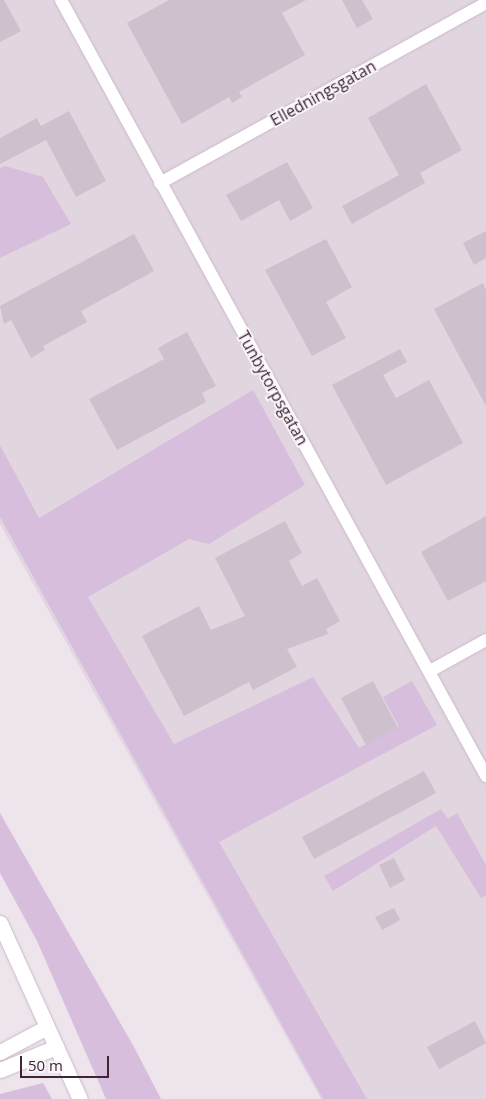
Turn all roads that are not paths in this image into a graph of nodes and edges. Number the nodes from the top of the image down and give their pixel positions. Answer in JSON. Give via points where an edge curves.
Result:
{"nodes":[{"id":1,"x":61,"y":0,"type":"edge"},
{"id":2,"x":486,"y":3,"type":"edge"},
{"id":3,"x":160,"y":182,"type":"junction"},
{"id":4,"x":486,"y":640,"type":"edge"},
{"id":5,"x":430,"y":671,"type":"junction"},
{"id":6,"x":486,"y":776,"type":"edge"},
{"id":7,"x":0,"y":923,"type":"edge"},
{"id":8,"x":47,"y":1027,"type":"junction"},
{"id":9,"x":56,"y":1047,"type":"junction"},
{"id":10,"x":0,"y":1052,"type":"edge"},
{"id":11,"x":0,"y":1070,"type":"edge"},
{"id":12,"x":80,"y":1099,"type":"edge"}],
"edges":[{"from":1,"to":3,"type":"street","name":"Tunbytorpsgatan"},
{"from":2,"to":3,"type":"street","name":"Elledningsgatan"},
{"from":3,"to":5,"type":"street","name":"Tunbytorpsgatan"},
{"from":4,"to":5,"type":"street"},
{"from":5,"to":6,"type":"street","name":"Tunbytorpsgatan"},
{"from":7,"to":8,"type":"street"},
{"from":8,"to":9,"type":"street"},
{"from":8,"to":10,"type":"street"},
{"from":9,"to":11,"type":"street"},
{"from":9,"to":12,"type":"street"}]}
